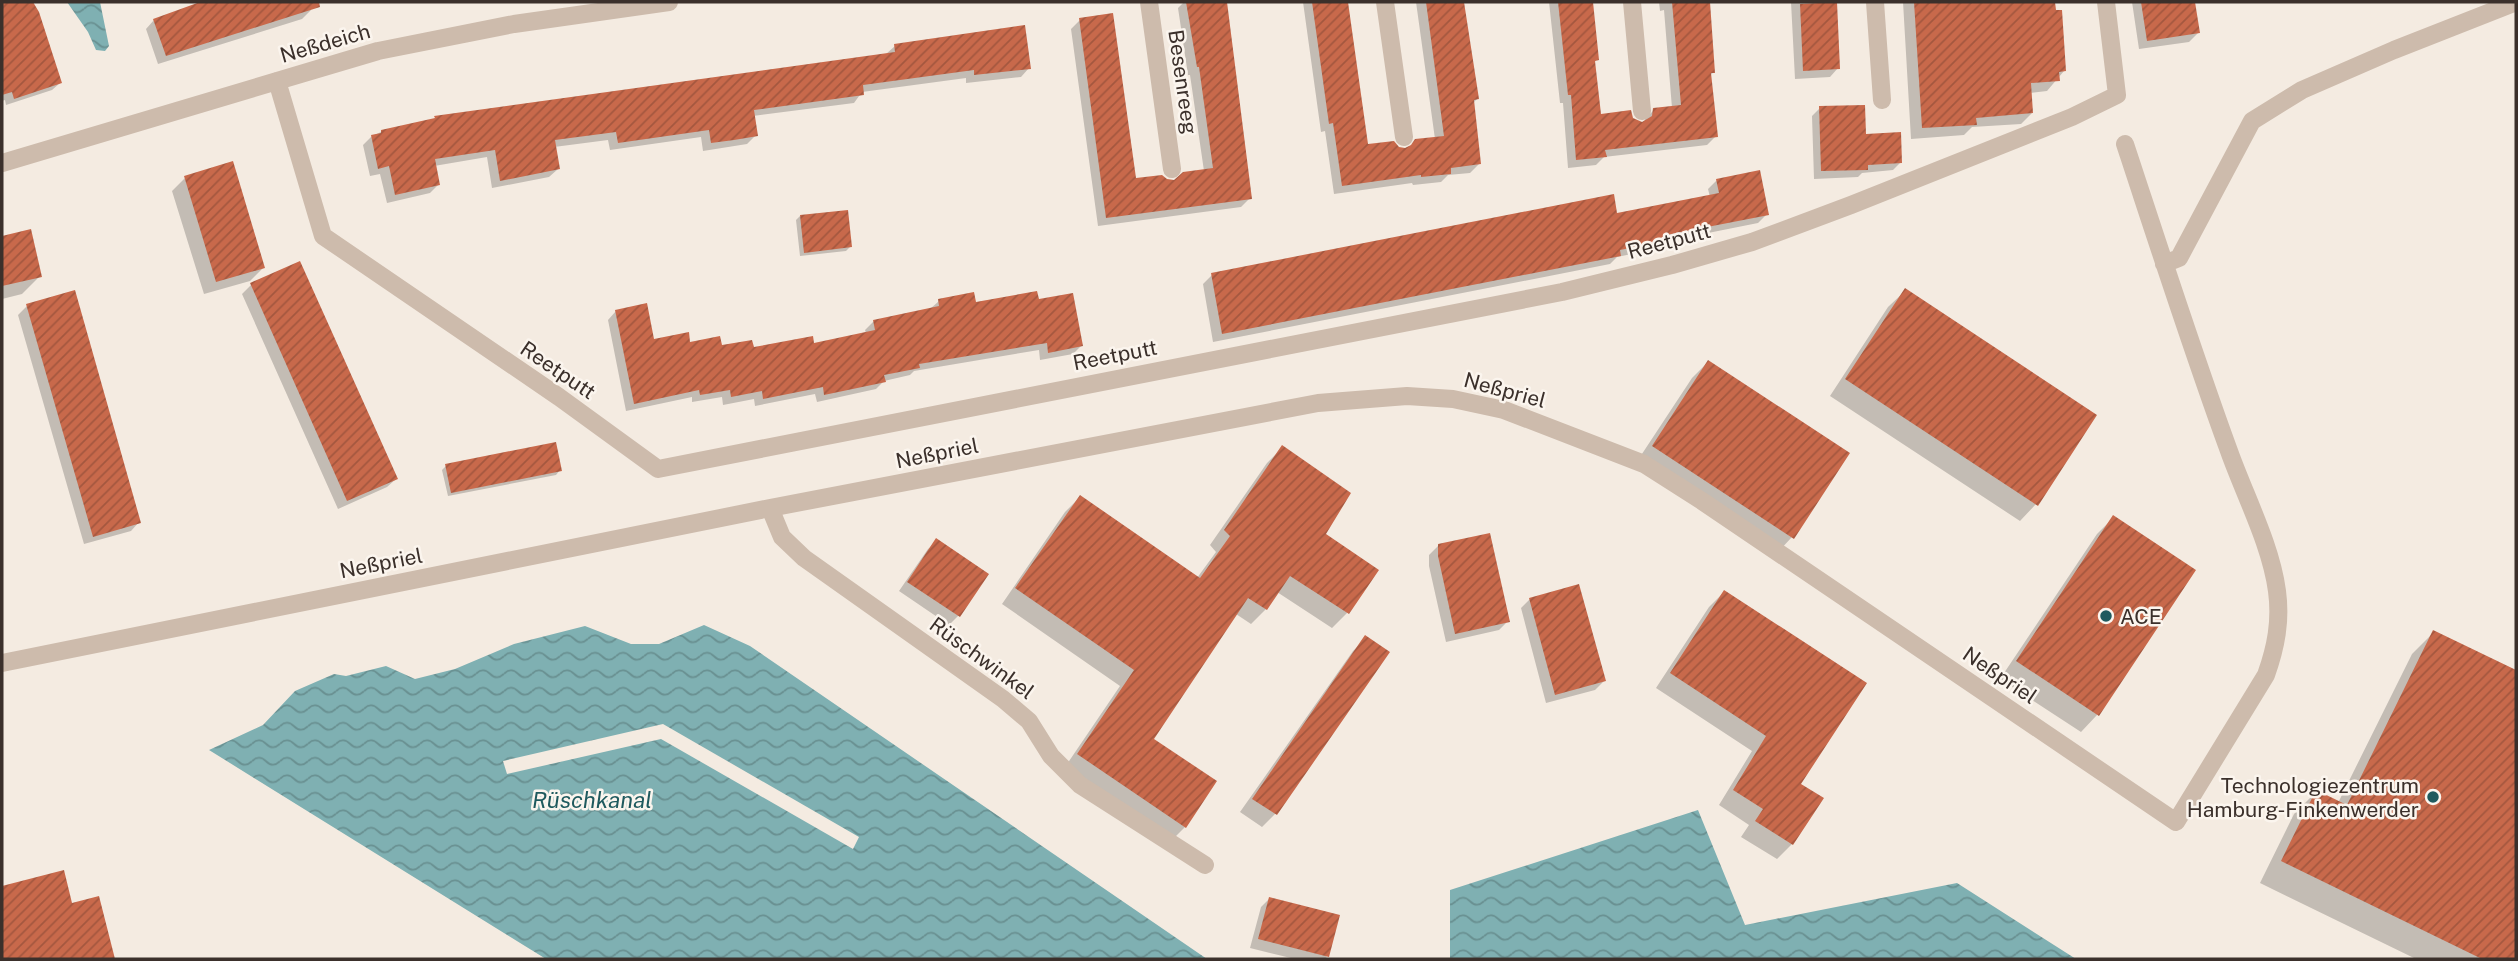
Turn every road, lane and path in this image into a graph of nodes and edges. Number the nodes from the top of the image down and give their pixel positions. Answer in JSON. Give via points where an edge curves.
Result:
{"nodes":[{"id":1,"x":669,"y":2,"type":"edge"},
{"id":2,"x":1149,"y":2,"type":"edge"},
{"id":3,"x":1385,"y":2,"type":"edge"},
{"id":4,"x":1632,"y":2,"type":"edge"},
{"id":5,"x":1875,"y":2,"type":"edge"},
{"id":6,"x":2106,"y":2,"type":"edge"},
{"id":7,"x":2516,"y":2,"type":"edge"},
{"id":8,"x":277,"y":81,"type":"junction"},
{"id":9,"x":1882,"y":100,"type":"dead end"},
{"id":10,"x":1642,"y":111,"type":"dead end"},
{"id":11,"x":1404,"y":137,"type":"dead end"},
{"id":12,"x":2125,"y":144,"type":"dead end"},
{"id":13,"x":2,"y":163,"type":"edge"},
{"id":14,"x":1172,"y":169,"type":"dead end"},
{"id":15,"x":2164,"y":264,"type":"junction"},
{"id":16,"x":771,"y":508,"type":"junction"},
{"id":17,"x":2,"y":663,"type":"edge"},
{"id":18,"x":1205,"y":865,"type":"dead end"}],
"edges":[{"from":1,"to":8,"type":"street","name":"Neßdeich","via":[[514,24],[378,51]]},
{"from":2,"to":14,"type":"street","name":"Besenreeg"},
{"from":3,"to":11,"type":"street"},
{"from":4,"to":10,"type":"street"},
{"from":5,"to":9,"type":"street"},
{"from":6,"to":8,"type":"street","name":"Reetputt","via":[[2117,95],[2072,117],[1752,242],[1562,292],[658,469],[323,236]]},
{"from":7,"to":15,"type":"street","via":[[2302,90],[2252,121],[2179,258]]},
{"from":8,"to":13,"type":"street","name":"Neßdeich"},
{"from":12,"to":15,"type":"street","name":"Neßpriel"},
{"from":15,"to":16,"type":"street","name":"Neßpriel","via":[[2273,568],[2278,610],[2274,652],[2266,674],[2176,822],[1675,483],[1634,460],[1504,410],[1454,399],[1407,396],[1318,403]]},
{"from":16,"to":17,"type":"street","name":"Neßpriel"},
{"from":16,"to":18,"type":"street","name":"Rüschwinkel","via":[[782,537],[804,558],[1003,699],[1029,721],[1051,756],[1080,785]]}]}
